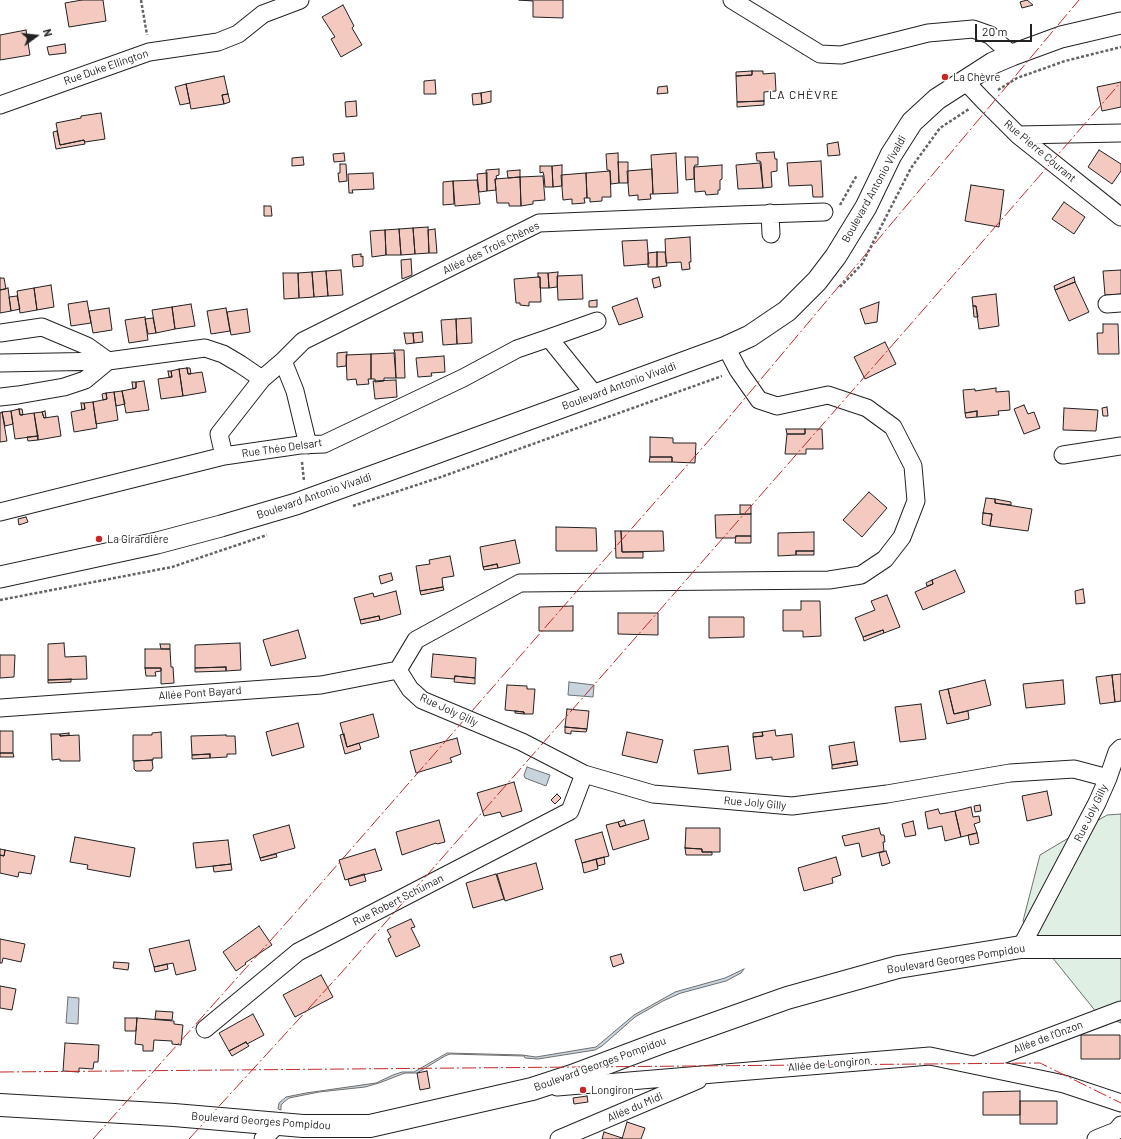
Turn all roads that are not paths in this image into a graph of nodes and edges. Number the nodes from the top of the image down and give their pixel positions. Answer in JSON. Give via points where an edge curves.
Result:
{"nodes":[{"id":1,"x":300,"y":0,"type":"edge"},
{"id":2,"x":732,"y":0,"type":"edge"},
{"id":3,"x":1121,"y":23,"type":"edge"},
{"id":4,"x":1012,"y":55,"type":"junction"},
{"id":5,"x":965,"y":81,"type":"junction"},
{"id":6,"x":0,"y":105,"type":"edge"},
{"id":7,"x":1121,"y":133,"type":"edge"},
{"id":8,"x":1018,"y":135,"type":"junction"},
{"id":9,"x":824,"y":212,"type":"dead end"},
{"id":10,"x":770,"y":214,"type":"junction"},
{"id":11,"x":1121,"y":217,"type":"edge"},
{"id":12,"x":771,"y":234,"type":"dead end"},
{"id":13,"x":597,"y":322,"type":"dead end"},
{"id":14,"x":0,"y":333,"type":"edge"},
{"id":15,"x":549,"y":338,"type":"junction"},
{"id":16,"x":726,"y":347,"type":"junction"},
{"id":17,"x":108,"y":361,"type":"junction"},
{"id":18,"x":283,"y":361,"type":"junction"},
{"id":19,"x":0,"y":363,"type":"edge"},
{"id":20,"x":262,"y":379,"type":"junction"},
{"id":21,"x":595,"y":396,"type":"junction"},
{"id":22,"x":0,"y":397,"type":"edge"},
{"id":23,"x":304,"y":445,"type":"junction"},
{"id":24,"x":1121,"y":446,"type":"edge"},
{"id":25,"x":1063,"y":455,"type":"dead end"},
{"id":26,"x":224,"y":456,"type":"junction"},
{"id":27,"x":0,"y":512,"type":"edge"},
{"id":28,"x":0,"y":577,"type":"edge"},
{"id":29,"x":398,"y":670,"type":"junction"},
{"id":30,"x":0,"y":708,"type":"edge"},
{"id":31,"x":1121,"y":748,"type":"edge"},
{"id":32,"x":584,"y":774,"type":"junction"},
{"id":33,"x":1108,"y":778,"type":"junction"},
{"id":34,"x":1021,"y":947,"type":"junction"},
{"id":35,"x":1121,"y":947,"type":"edge"},
{"id":36,"x":1121,"y":1010,"type":"edge"},
{"id":37,"x":205,"y":1029,"type":"dead end"},
{"id":38,"x":975,"y":1065,"type":"junction"},
{"id":39,"x":711,"y":1074,"type":"junction"},
{"id":40,"x":532,"y":1089,"type":"junction"},
{"id":41,"x":1121,"y":1103,"type":"edge"},
{"id":42,"x":0,"y":1105,"type":"edge"},
{"id":43,"x":279,"y":1124,"type":"junction"},
{"id":44,"x":1121,"y":1125,"type":"edge"},
{"id":45,"x":263,"y":1139,"type":"edge"},
{"id":46,"x":559,"y":1139,"type":"edge"},
{"id":47,"x":1096,"y":1139,"type":"edge"}],
"edges":[{"from":1,"to":6,"type":"street","name":"Rue Duke Ellington","via":[[263,14],[238,34],[218,42],[149,52]]},
{"from":2,"to":4,"type":"street","via":[[820,54],[841,55],[928,33],[973,29],[990,35]]},
{"from":3,"to":4,"type":"street","name":"Boulevard Antonio Vivaldi","via":[[1061,37]]},
{"from":4,"to":5,"type":"street","name":"Boulevard Antonio Vivaldi","via":[[993,63]]},
{"from":5,"to":8,"type":"street","name":"Rue Pierre Courant"},
{"from":5,"to":16,"type":"street","name":"Boulevard Antonio Vivaldi","via":[[937,99],[912,122],[891,155],[866,207],[836,256],[817,281],[787,311],[750,336]]},
{"from":7,"to":8,"type":"street"},
{"from":8,"to":11,"type":"street","name":"Rue Pierre Courant"},
{"from":9,"to":10,"type":"street","name":"Allée des Trois Chênes"},
{"from":10,"to":12,"type":"street"},
{"from":10,"to":18,"type":"street","name":"Allée des Trois Chênes","via":[[539,223],[303,341]]},
{"from":13,"to":15,"type":"street","name":"Rue Théo Delsart"},
{"from":14,"to":17,"type":"street","via":[[42,327],[87,346]]},
{"from":15,"to":21,"type":"street"},
{"from":15,"to":23,"type":"street","name":"Rue Théo Delsart","via":[[517,349],[463,378],[324,444]]},
{"from":16,"to":21,"type":"street","name":"Boulevard Antonio Vivaldi"},
{"from":16,"to":29,"type":"street","via":[[759,400],[777,406],[828,396],[867,408],[893,427],[913,466],[916,501],[902,536],[885,559],[861,575],[830,580],[520,583],[416,640]]},
{"from":17,"to":19,"type":"street"},
{"from":17,"to":20,"type":"street","via":[[205,348],[223,354]]},
{"from":17,"to":22,"type":"street","via":[[85,380]]},
{"from":18,"to":20,"type":"street","name":"Allée des Trois Chênes"},
{"from":18,"to":23,"type":"street","via":[[295,391]]},
{"from":20,"to":26,"type":"street","name":"Allée des Trois Chênes","via":[[219,434]]},
{"from":21,"to":28,"type":"street","name":"Boulevard Antonio Vivaldi","via":[[306,500],[221,526]]},
{"from":23,"to":26,"type":"street","name":"Rue Théo Delsart"},
{"from":24,"to":25,"type":"street"},
{"from":26,"to":27,"type":"street","name":"Rue Théo Delsart"},
{"from":29,"to":30,"type":"street","name":"Allée Pont Bayard","via":[[321,685]]},
{"from":29,"to":32,"type":"street","name":"Rue Joly Gilly","via":[[410,689],[422,700],[522,742]]},
{"from":31,"to":33,"type":"street","via":[[1117,752]]},
{"from":32,"to":33,"type":"street","name":"Rue Joly Gilly","via":[[653,794],[792,806],[887,794],[1010,773],[1074,769]]},
{"from":32,"to":37,"type":"street","name":"Rue Robert Schuman","via":[[570,811],[298,952]]},
{"from":33,"to":34,"type":"street","name":"Rue Joly Gilly"},
{"from":34,"to":35,"type":"main road","name":"Boulevard Georges Pompidou"},
{"from":34,"to":40,"type":"main road","name":"Boulevard Georges Pompidou","via":[[898,967],[787,998]]},
{"from":36,"to":38,"type":"street","name":"Allée de l'Onzon"},
{"from":38,"to":39,"type":"street","name":"Allée de Longiron","via":[[930,1056]]},
{"from":38,"to":41,"type":"street","name":"Allée de Longiron","via":[[1064,1084]]},
{"from":39,"to":40,"type":"street","name":"Allée de Longiron"},
{"from":39,"to":46,"type":"street","name":"Allée du Midi"},
{"from":40,"to":43,"type":"main road","name":"Boulevard Georges Pompidou","via":[[370,1126]]},
{"from":42,"to":43,"type":"main road","name":"Boulevard Georges Pompidou"},
{"from":43,"to":45,"type":"street"},
{"from":44,"to":47,"type":"street","via":[[1116,1131]]}]}
